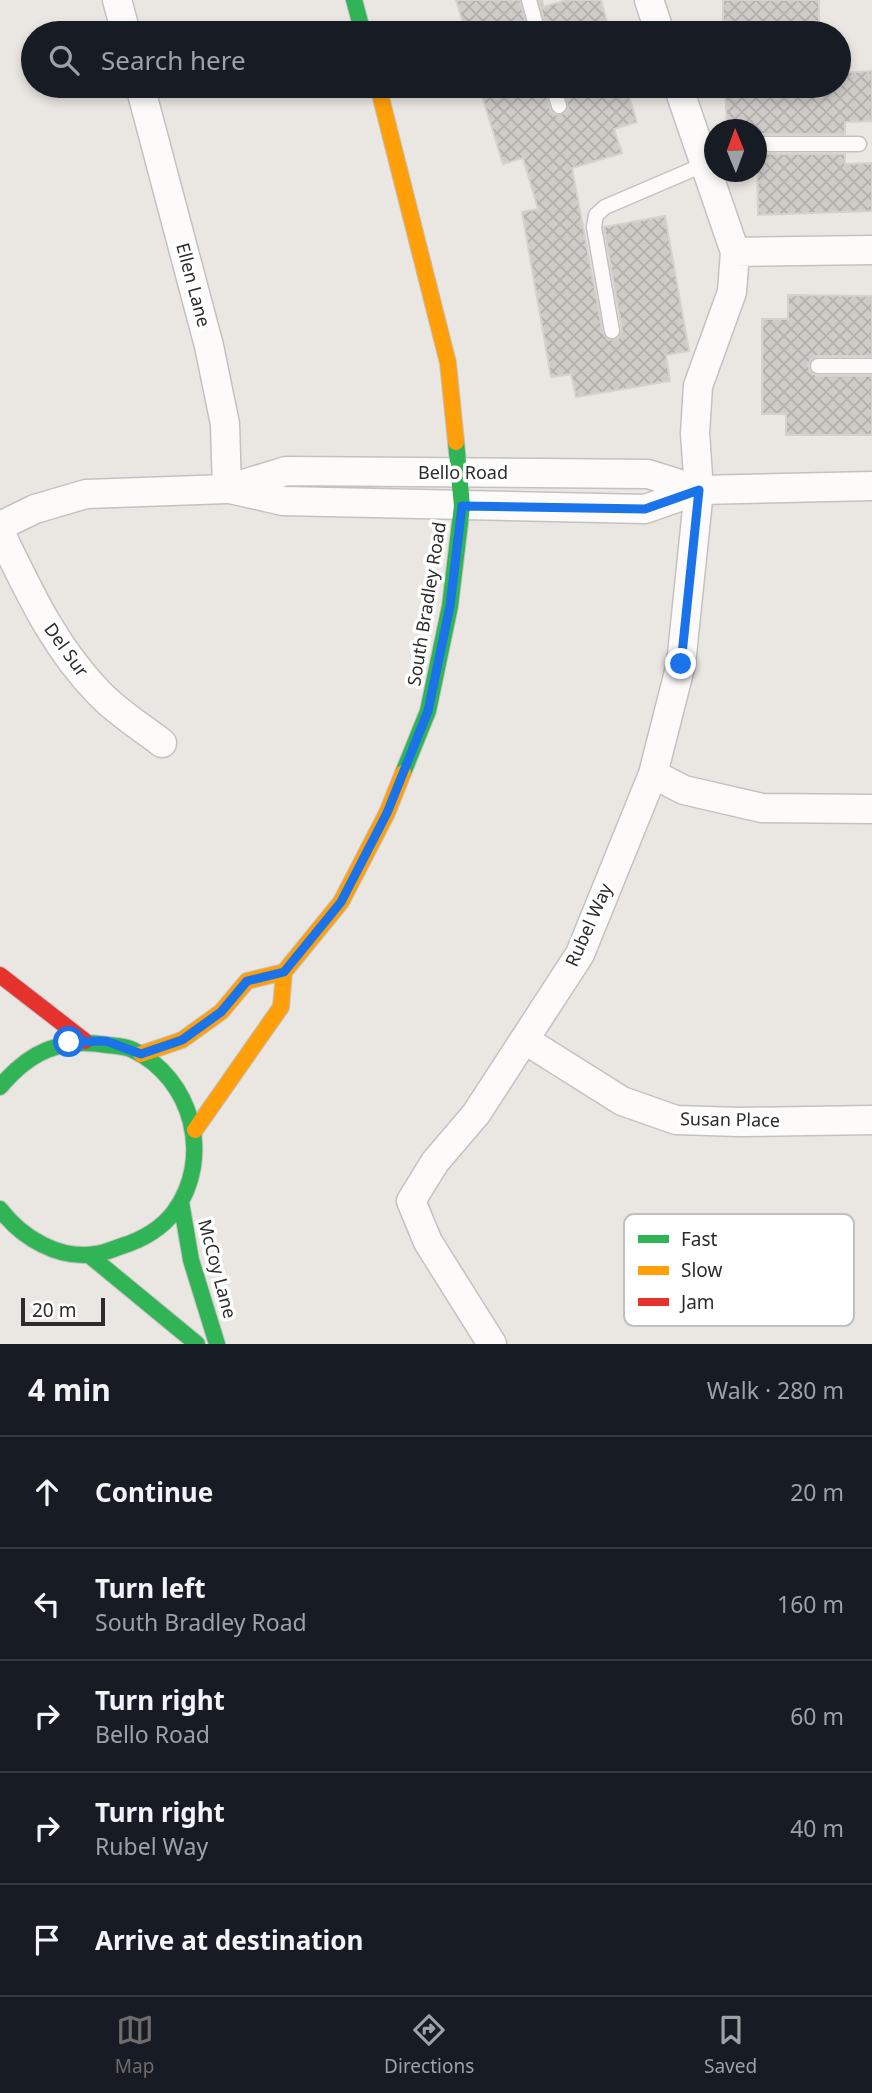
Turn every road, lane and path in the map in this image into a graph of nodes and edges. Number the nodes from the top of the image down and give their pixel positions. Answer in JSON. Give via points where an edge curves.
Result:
{"nodes":[{"id":1,"x":117,"y":0,"type":"edge"},
{"id":2,"x":354,"y":0,"type":"edge"},
{"id":3,"x":529,"y":0,"type":"edge"},
{"id":4,"x":649,"y":0,"type":"edge"},
{"id":5,"x":123,"y":21,"type":"edge"},
{"id":6,"x":360,"y":21,"type":"edge"},
{"id":7,"x":535,"y":21,"type":"edge"},
{"id":8,"x":656,"y":21,"type":"edge"},
{"id":9,"x":143,"y":98,"type":"edge"},
{"id":10,"x":381,"y":98,"type":"edge"},
{"id":11,"x":557,"y":98,"type":"edge"},
{"id":12,"x":683,"y":98,"type":"edge"},
{"id":13,"x":559,"y":106,"type":"dead end"},
{"id":14,"x":767,"y":144,"type":"edge"},
{"id":15,"x":859,"y":144,"type":"dead end"},
{"id":16,"x":704,"y":147,"type":"edge"},
{"id":17,"x":704,"y":164,"type":"edge"},
{"id":18,"x":716,"y":182,"type":"edge"},
{"id":19,"x":872,"y":250,"type":"edge"},
{"id":20,"x":735,"y":252,"type":"junction"},
{"id":21,"x":612,"y":331,"type":"dead end"},
{"id":22,"x":818,"y":366,"type":"dead end"},
{"id":23,"x":872,"y":366,"type":"edge"},
{"id":24,"x":460,"y":473,"type":"junction"},
{"id":25,"x":872,"y":485,"type":"edge"},
{"id":26,"x":227,"y":488,"type":"junction"},
{"id":27,"x":699,"y":490,"type":"junction"},
{"id":28,"x":462,"y":506,"type":"junction"},
{"id":29,"x":0,"y":526,"type":"edge"},
{"id":30,"x":0,"y":532,"type":"edge"},
{"id":31,"x":162,"y":743,"type":"dead end"},
{"id":32,"x":653,"y":774,"type":"junction"},
{"id":33,"x":872,"y":809,"type":"edge"},
{"id":34,"x":284,"y":972,"type":"junction"},
{"id":35,"x":0,"y":975,"type":"edge"},
{"id":36,"x":525,"y":1040,"type":"junction"},
{"id":37,"x":85,"y":1041,"type":"junction"},
{"id":38,"x":141,"y":1054,"type":"junction"},
{"id":39,"x":1,"y":1079,"type":"edge"},
{"id":40,"x":872,"y":1120,"type":"edge"},
{"id":41,"x":195,"y":1130,"type":"junction"},
{"id":42,"x":181,"y":1202,"type":"junction"},
{"id":43,"x":0,"y":1209,"type":"edge"},
{"id":44,"x":20,"y":1231,"type":"junction"},
{"id":45,"x":0,"y":1233,"type":"edge"},
{"id":46,"x":89,"y":1255,"type":"junction"},
{"id":47,"x":197,"y":1344,"type":"edge"},
{"id":48,"x":217,"y":1344,"type":"edge"},
{"id":49,"x":492,"y":1344,"type":"edge"}],
"edges":[{"from":1,"to":5,"type":"street"},
{"from":2,"to":6,"type":"street"},
{"from":3,"to":7,"type":"lane"},
{"from":4,"to":8,"type":"street"},
{"from":9,"to":26,"type":"street","name":"Ellen Lane","via":[[209,346],[225,424]]},
{"from":10,"to":24,"type":"street","name":"South Bradley Road","via":[[448,363]]},
{"from":11,"to":13,"type":"lane"},
{"from":12,"to":16,"type":"street"},
{"from":14,"to":15,"type":"lane"},
{"from":17,"to":21,"type":"lane","via":[[596,215],[594,227]]},
{"from":18,"to":20,"type":"street"},
{"from":19,"to":20,"type":"street"},
{"from":20,"to":27,"type":"street","name":"Rubel Way","via":[[732,292],[698,386]]},
{"from":22,"to":23,"type":"lane"},
{"from":24,"to":26,"type":"street","name":"Bello Road","via":[[286,471]]},
{"from":24,"to":27,"type":"street","name":"Bello Road","via":[[648,474]]},
{"from":24,"to":28,"type":"street","name":"South Bradley Road"},
{"from":25,"to":27,"type":"street","name":"Bello Road"},
{"from":26,"to":28,"type":"street","name":"Bello Road","via":[[283,501]]},
{"from":26,"to":29,"type":"street","name":"Bello Road","via":[[86,494],[35,509]]},
{"from":27,"to":28,"type":"street","name":"Bello Road","via":[[645,509]]},
{"from":27,"to":32,"type":"street","name":"Rubel Way","via":[[681,664]]},
{"from":28,"to":34,"type":"street","name":"South Bradley Road","via":[[450,606],[428,711],[387,813],[341,902]]},
{"from":30,"to":31,"type":"street","name":"Del Sur","via":[[61,649],[100,694]]},
{"from":32,"to":33,"type":"street","via":[[684,790],[762,808]]},
{"from":32,"to":36,"type":"street","name":"Rubel Way","via":[[580,954]]},
{"from":34,"to":38,"type":"street","via":[[247,981],[221,1012],[182,1040]]},
{"from":34,"to":41,"type":"street","via":[[281,1007]]},
{"from":35,"to":37,"type":"street"},
{"from":36,"to":40,"type":"street","name":"Susan Place","via":[[622,1101],[676,1120]]},
{"from":36,"to":49,"type":"street","name":"Rubel Way","via":[[411,1201],[428,1242]]},
{"from":37,"to":38,"type":"street","via":[[106,1041]]},
{"from":37,"to":39,"type":"street","via":[[34,1055]]},
{"from":38,"to":41,"type":"street","via":[[177,1086]]},
{"from":41,"to":42,"type":"street","via":[[196,1155]]},
{"from":42,"to":46,"type":"street","via":[[164,1224],[142,1241]]},
{"from":42,"to":48,"type":"street","name":"McCoy Lane","via":[[191,1260]]},
{"from":43,"to":44,"type":"street"},
{"from":44,"to":45,"type":"street"},
{"from":44,"to":46,"type":"street","via":[[41,1244]]},
{"from":46,"to":47,"type":"street"}]}
